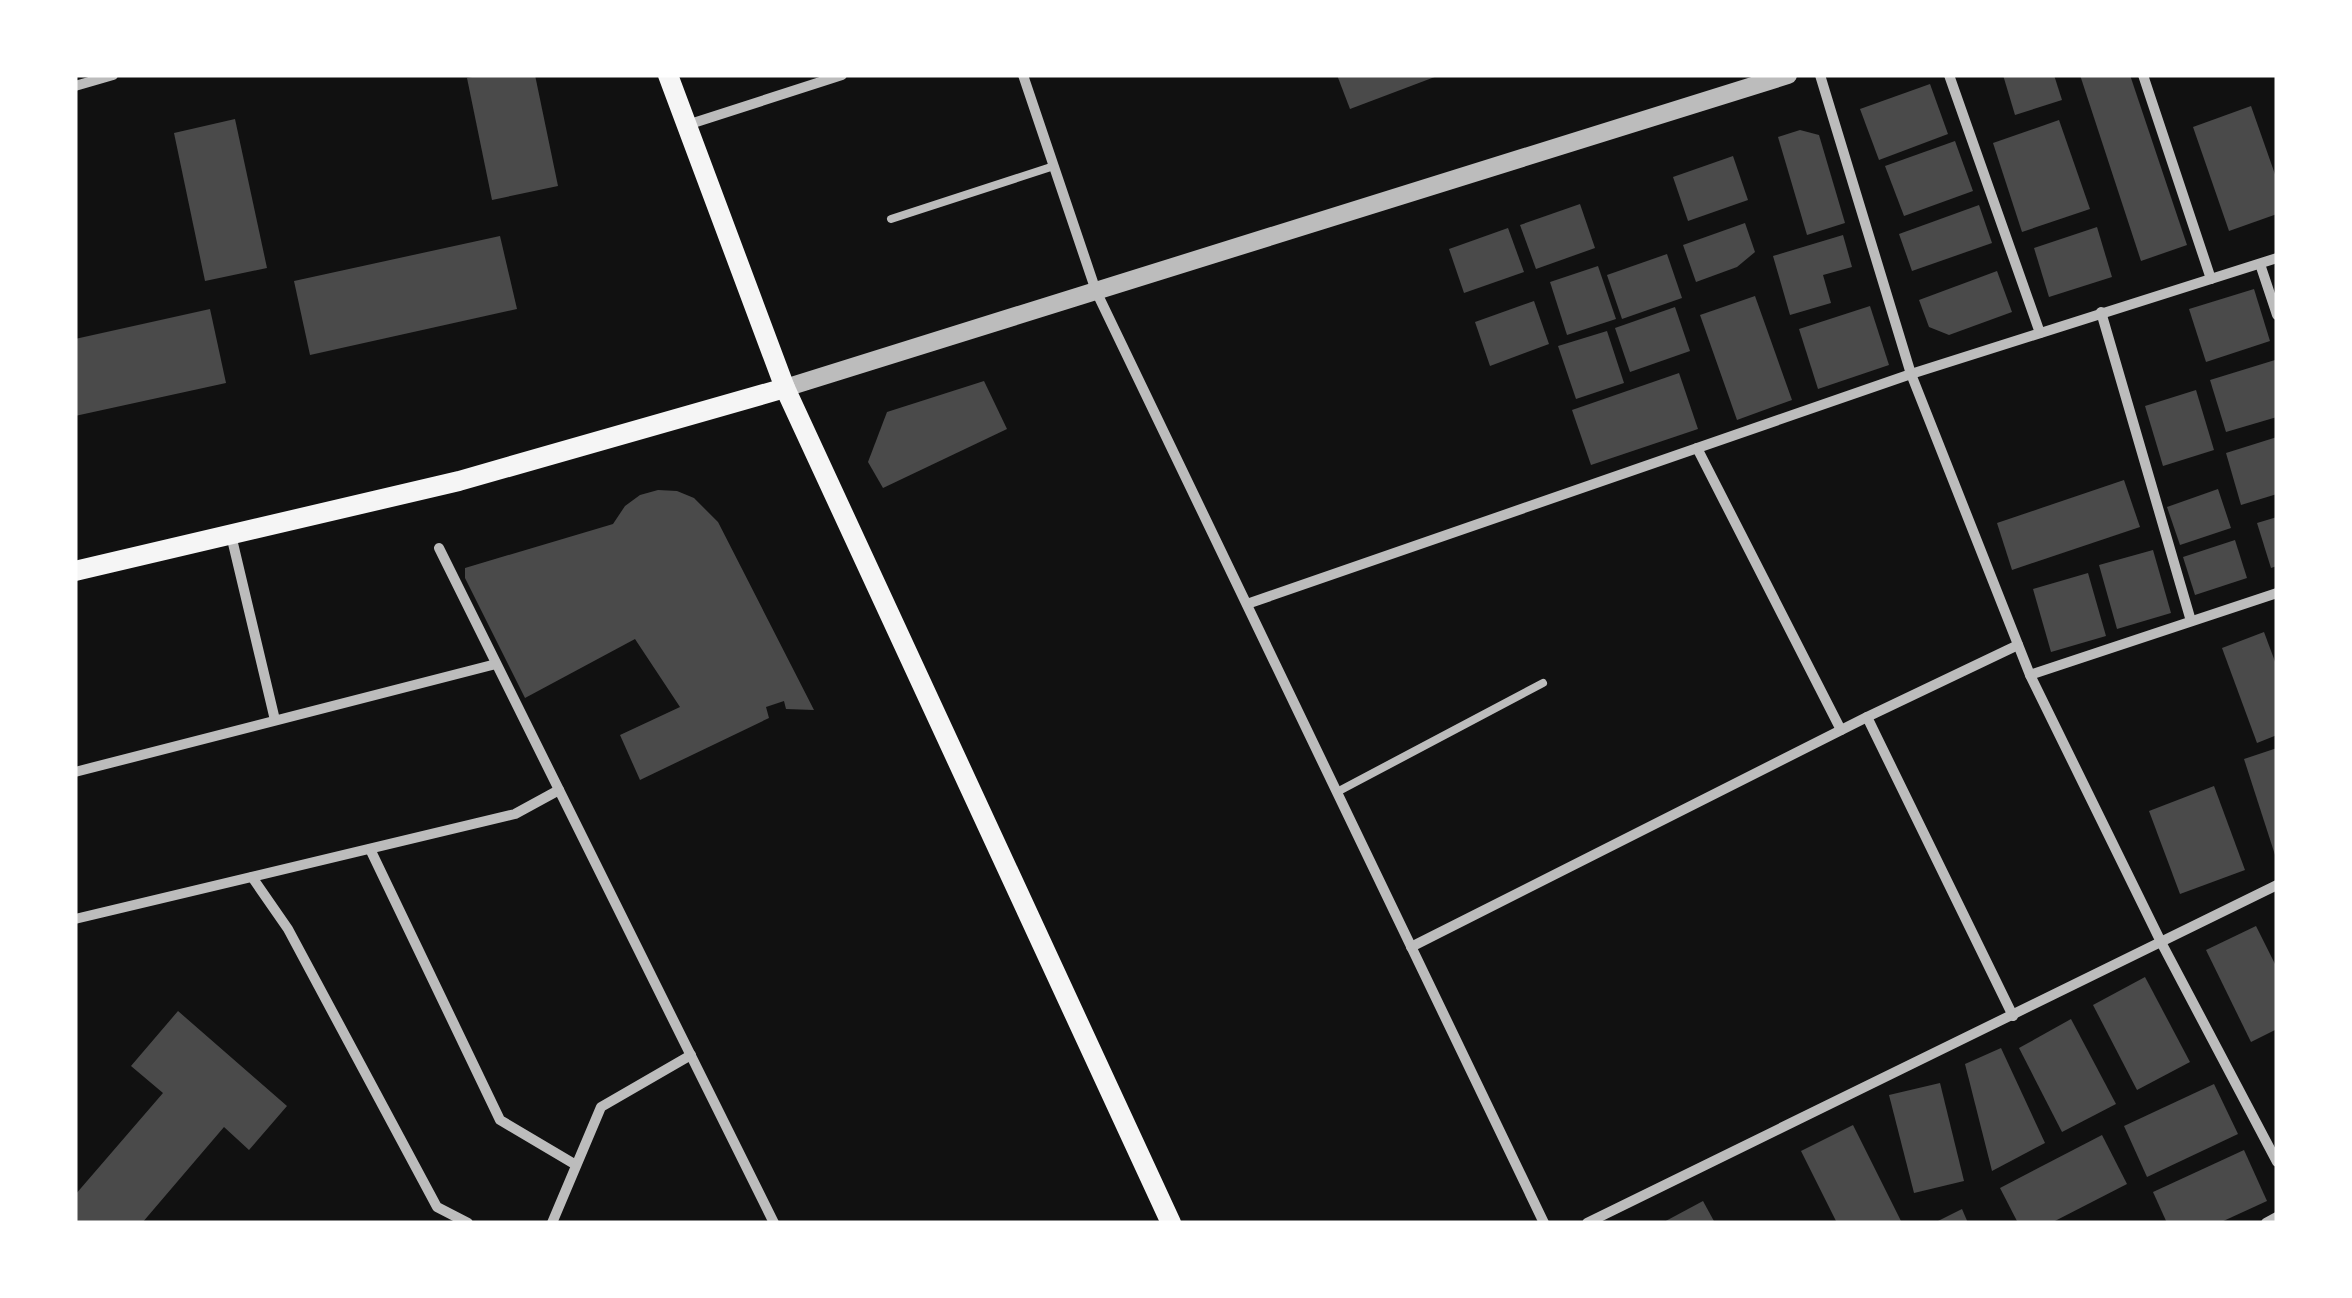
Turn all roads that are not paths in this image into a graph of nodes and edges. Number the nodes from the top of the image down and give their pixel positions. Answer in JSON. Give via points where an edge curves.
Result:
{"nodes":[{"id":1,"x":114,"y":75,"type":"edge"},
{"id":2,"x":668,"y":75,"type":"edge"},
{"id":3,"x":842,"y":75,"type":"edge"},
{"id":4,"x":1023,"y":75,"type":"edge"},
{"id":5,"x":1788,"y":75,"type":"edge"},
{"id":6,"x":1820,"y":75,"type":"edge"},
{"id":7,"x":1949,"y":75,"type":"edge"},
{"id":8,"x":2143,"y":75,"type":"edge"},
{"id":9,"x":75,"y":86,"type":"edge"},
{"id":10,"x":687,"y":125,"type":"junction"},
{"id":11,"x":1054,"y":166,"type":"junction"},
{"id":12,"x":890,"y":218,"type":"dead end"},
{"id":13,"x":2277,"y":258,"type":"edge"},
{"id":14,"x":2260,"y":264,"type":"junction"},
{"id":15,"x":2211,"y":279,"type":"junction"},
{"id":16,"x":1096,"y":291,"type":"junction"},
{"id":17,"x":2101,"y":312,"type":"junction"},
{"id":18,"x":2277,"y":315,"type":"edge"},
{"id":19,"x":2040,"y":334,"type":"junction"},
{"id":20,"x":1911,"y":374,"type":"junction"},
{"id":21,"x":785,"y":388,"type":"junction"},
{"id":22,"x":1697,"y":448,"type":"junction"},
{"id":23,"x":232,"y":535,"type":"junction"},
{"id":24,"x":439,"y":548,"type":"dead end"},
{"id":25,"x":75,"y":571,"type":"edge"},
{"id":26,"x":2277,"y":593,"type":"edge"},
{"id":27,"x":1246,"y":604,"type":"junction"},
{"id":28,"x":2191,"y":621,"type":"junction"},
{"id":29,"x":2018,"y":645,"type":"junction"},
{"id":30,"x":496,"y":664,"type":"junction"},
{"id":31,"x":2030,"y":675,"type":"junction"},
{"id":32,"x":1542,"y":683,"type":"dead end"},
{"id":33,"x":1867,"y":717,"type":"junction"},
{"id":34,"x":275,"y":720,"type":"junction"},
{"id":35,"x":1841,"y":730,"type":"junction"},
{"id":36,"x":75,"y":772,"type":"edge"},
{"id":37,"x":559,"y":790,"type":"junction"},
{"id":38,"x":1336,"y":792,"type":"junction"},
{"id":39,"x":370,"y":849,"type":"junction"},
{"id":40,"x":252,"y":877,"type":"junction"},
{"id":41,"x":2277,"y":885,"type":"edge"},
{"id":42,"x":75,"y":920,"type":"edge"},
{"id":43,"x":2162,"y":944,"type":"junction"},
{"id":44,"x":1412,"y":947,"type":"junction"},
{"id":45,"x":2013,"y":1016,"type":"junction"},
{"id":46,"x":690,"y":1055,"type":"junction"},
{"id":47,"x":2277,"y":1162,"type":"edge"},
{"id":48,"x":576,"y":1166,"type":"junction"},
{"id":49,"x":2277,"y":1217,"type":"edge"},
{"id":50,"x":468,"y":1223,"type":"edge"},
{"id":51,"x":552,"y":1223,"type":"edge"},
{"id":52,"x":774,"y":1223,"type":"edge"},
{"id":53,"x":1171,"y":1223,"type":"edge"},
{"id":54,"x":1544,"y":1223,"type":"edge"},
{"id":55,"x":1587,"y":1223,"type":"edge"},
{"id":56,"x":2266,"y":1223,"type":"edge"}],
"edges":[{"from":1,"to":9,"type":"street"},
{"from":2,"to":10,"type":"main road"},
{"from":3,"to":10,"type":"street"},
{"from":4,"to":11,"type":"street"},
{"from":5,"to":16,"type":"street"},
{"from":6,"to":20,"type":"street"},
{"from":7,"to":19,"type":"street"},
{"from":8,"to":15,"type":"street"},
{"from":10,"to":21,"type":"main road"},
{"from":11,"to":12,"type":"lane"},
{"from":11,"to":16,"type":"street"},
{"from":13,"to":14,"type":"street"},
{"from":14,"to":15,"type":"street"},
{"from":14,"to":18,"type":"street"},
{"from":15,"to":17,"type":"street"},
{"from":16,"to":21,"type":"street"},
{"from":16,"to":27,"type":"street"},
{"from":17,"to":19,"type":"street"},
{"from":17,"to":28,"type":"street"},
{"from":19,"to":20,"type":"street"},
{"from":20,"to":22,"type":"street"},
{"from":20,"to":29,"type":"street"},
{"from":21,"to":23,"type":"main road","via":[[458,481]]},
{"from":21,"to":53,"type":"main road"},
{"from":22,"to":27,"type":"street"},
{"from":22,"to":35,"type":"street"},
{"from":23,"to":25,"type":"main road"},
{"from":23,"to":34,"type":"street"},
{"from":24,"to":30,"type":"street"},
{"from":26,"to":28,"type":"street"},
{"from":27,"to":38,"type":"street"},
{"from":28,"to":31,"type":"street"},
{"from":29,"to":31,"type":"street"},
{"from":29,"to":33,"type":"street"},
{"from":30,"to":34,"type":"street"},
{"from":30,"to":37,"type":"street"},
{"from":31,"to":43,"type":"street"},
{"from":32,"to":38,"type":"lane"},
{"from":33,"to":35,"type":"street"},
{"from":33,"to":45,"type":"street"},
{"from":34,"to":36,"type":"street"},
{"from":35,"to":44,"type":"street"},
{"from":37,"to":39,"type":"street","via":[[515,814]]},
{"from":37,"to":46,"type":"street"},
{"from":38,"to":44,"type":"street"},
{"from":39,"to":40,"type":"street"},
{"from":39,"to":48,"type":"street","via":[[500,1120]]},
{"from":40,"to":42,"type":"street"},
{"from":40,"to":50,"type":"street","via":[[288,929],[437,1208]]},
{"from":41,"to":43,"type":"street"},
{"from":43,"to":45,"type":"street"},
{"from":43,"to":47,"type":"street"},
{"from":44,"to":54,"type":"street"},
{"from":45,"to":55,"type":"street"},
{"from":46,"to":48,"type":"street","via":[[601,1107]]},
{"from":46,"to":52,"type":"street"},
{"from":48,"to":51,"type":"street"},
{"from":49,"to":56,"type":"street"}]}
